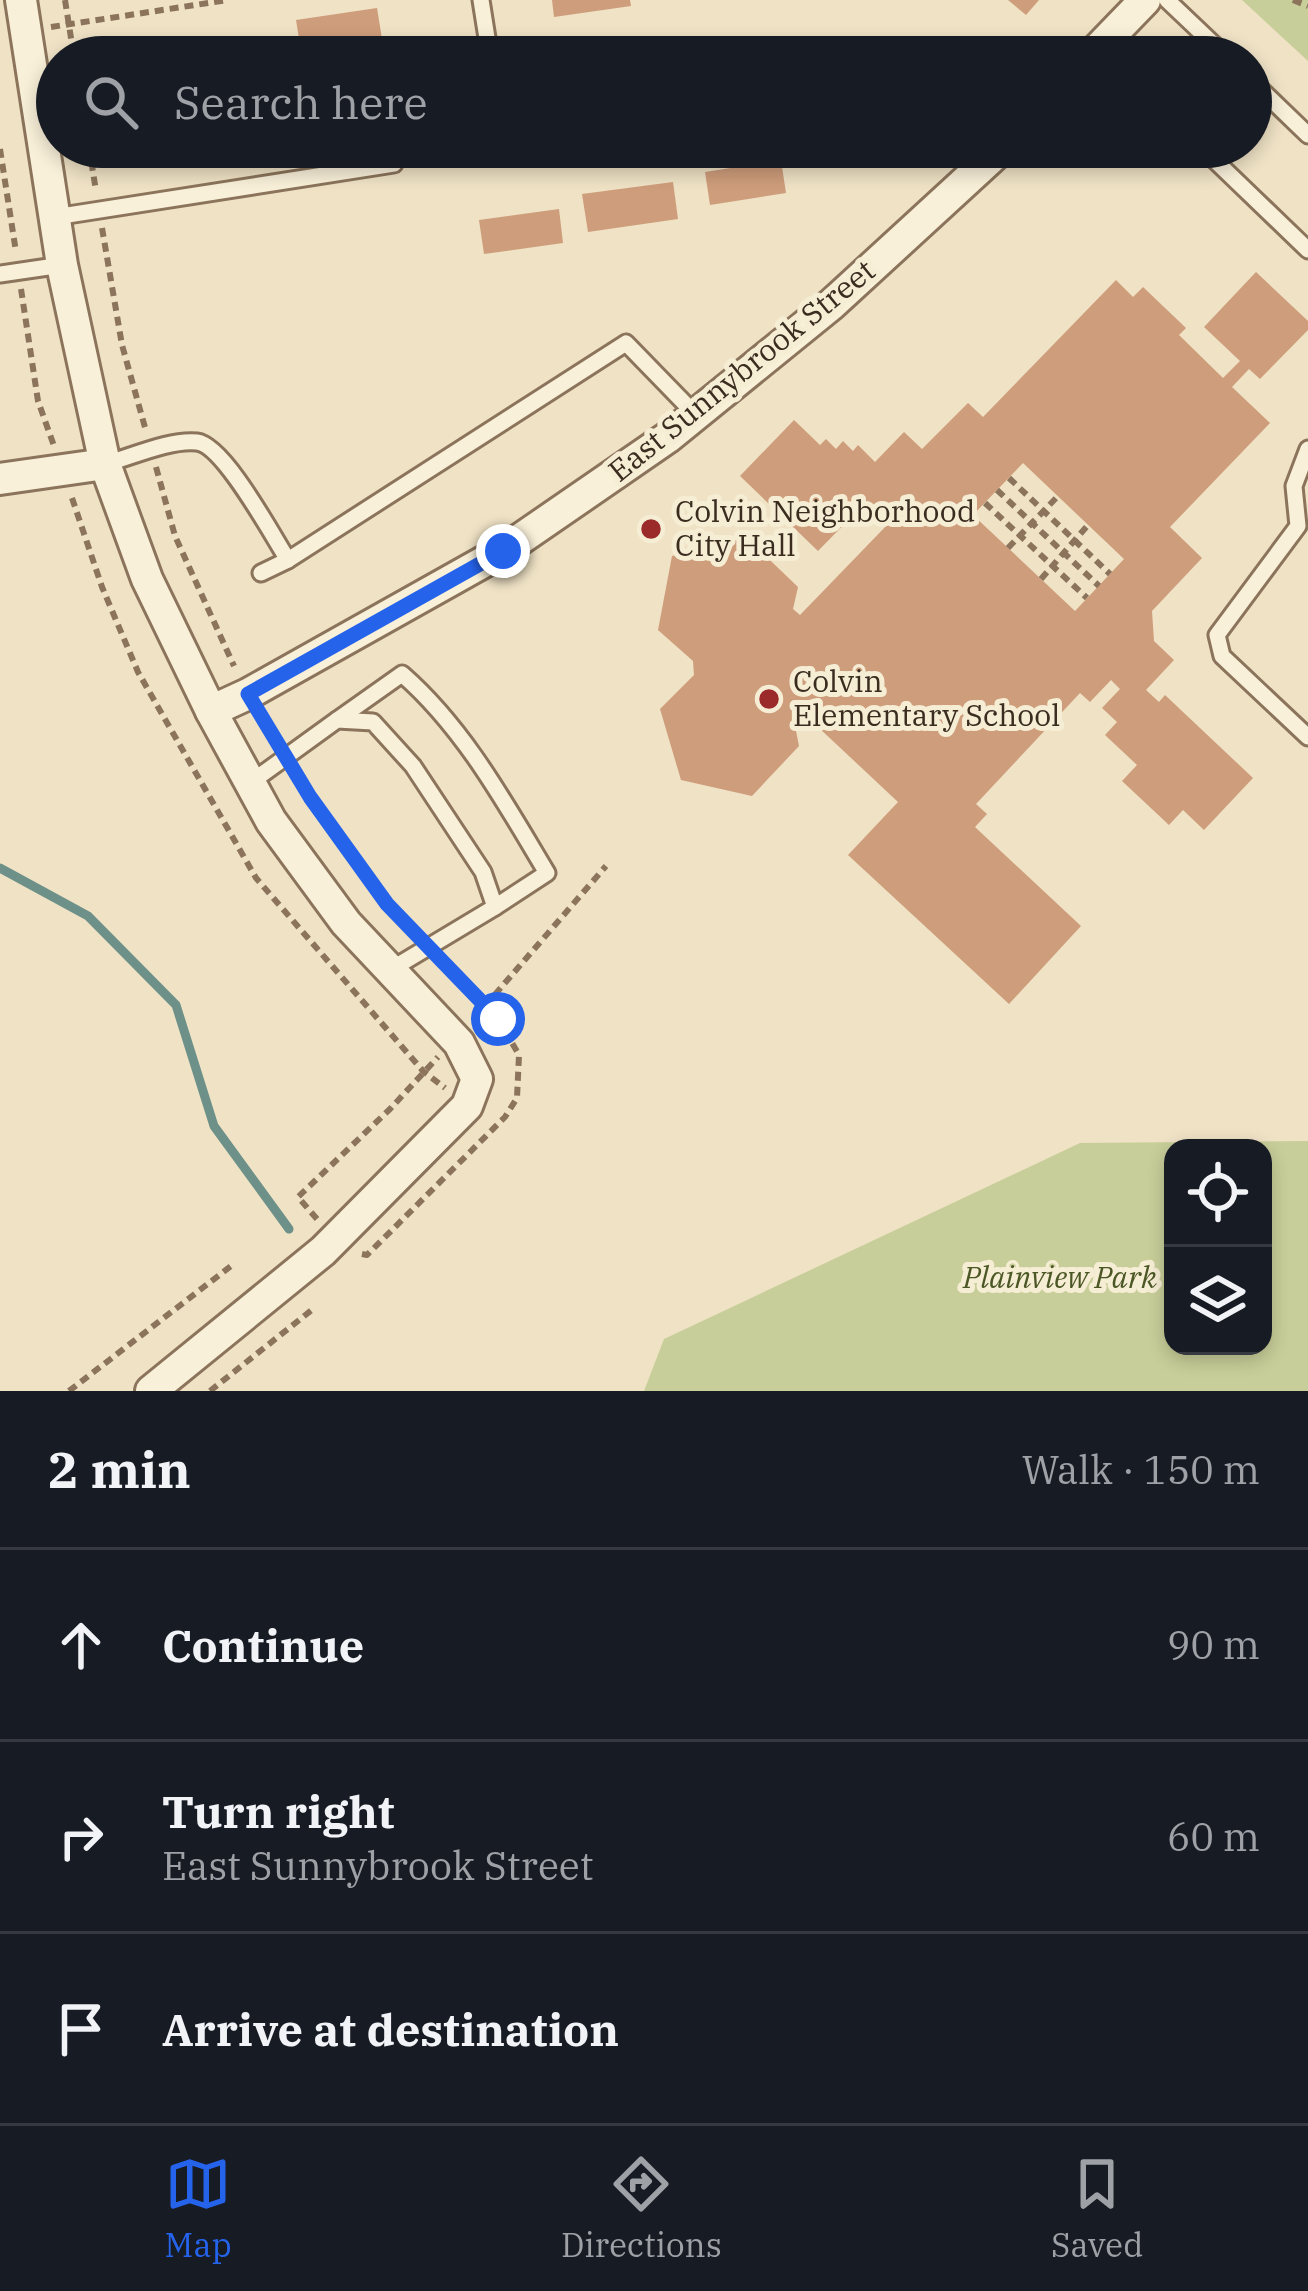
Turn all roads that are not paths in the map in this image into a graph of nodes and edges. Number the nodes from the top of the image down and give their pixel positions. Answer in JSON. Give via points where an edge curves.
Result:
{"nodes":[{"id":1,"x":481,"y":0,"type":"edge"},
{"id":2,"x":1145,"y":0,"type":"edge"},
{"id":3,"x":1167,"y":0,"type":"edge"},
{"id":4,"x":23,"y":15,"type":"edge"},
{"id":5,"x":487,"y":36,"type":"edge"},
{"id":6,"x":1110,"y":36,"type":"edge"},
{"id":7,"x":1205,"y":36,"type":"edge"},
{"id":8,"x":36,"y":97,"type":"edge"},
{"id":9,"x":1272,"y":100,"type":"edge"},
{"id":10,"x":1308,"y":135,"type":"edge"},
{"id":11,"x":47,"y":168,"type":"edge"},
{"id":12,"x":369,"y":168,"type":"edge"},
{"id":13,"x":980,"y":168,"type":"edge"},
{"id":14,"x":1223,"y":168,"type":"edge"},
{"id":15,"x":55,"y":218,"type":"junction"},
{"id":16,"x":1308,"y":250,"type":"edge"},
{"id":17,"x":62,"y":265,"type":"junction"},
{"id":18,"x":0,"y":274,"type":"edge"},
{"id":19,"x":695,"y":414,"type":"junction"},
{"id":20,"x":1308,"y":449,"type":"edge"},
{"id":21,"x":105,"y":464,"type":"junction"},
{"id":22,"x":0,"y":479,"type":"edge"},
{"id":23,"x":288,"y":560,"type":"junction"},
{"id":24,"x":260,"y":573,"type":"dead end"},
{"id":25,"x":211,"y":711,"type":"junction"},
{"id":26,"x":337,"y":720,"type":"junction"},
{"id":27,"x":1308,"y":737,"type":"edge"},
{"id":28,"x":250,"y":783,"type":"junction"},
{"id":29,"x":495,"y":907,"type":"junction"},
{"id":30,"x":390,"y":970,"type":"junction"},
{"id":31,"x":152,"y":1391,"type":"edge"}],
"edges":[{"from":1,"to":5,"type":"lane"},
{"from":2,"to":6,"type":"street"},
{"from":3,"to":7,"type":"lane"},
{"from":4,"to":8,"type":"street"},
{"from":9,"to":10,"type":"lane"},
{"from":11,"to":15,"type":"street"},
{"from":12,"to":15,"type":"lane"},
{"from":13,"to":19,"type":"street","name":"East Sunnybrook Street","via":[[832,304]]},
{"from":14,"to":16,"type":"lane"},
{"from":15,"to":17,"type":"street"},
{"from":17,"to":18,"type":"lane"},
{"from":17,"to":21,"type":"street"},
{"from":19,"to":23,"type":"lane","via":[[626,343]]},
{"from":19,"to":25,"type":"street","name":"East Sunnybrook Street","via":[[503,551]]},
{"from":20,"to":27,"type":"lane","via":[[1294,486],[1298,526],[1216,635],[1222,656]]},
{"from":21,"to":22,"type":"street"},
{"from":21,"to":23,"type":"lane","via":[[200,442],[215,450]]},
{"from":21,"to":25,"type":"street","via":[[147,579]]},
{"from":23,"to":24,"type":"lane"},
{"from":25,"to":28,"type":"street"},
{"from":26,"to":28,"type":"lane"},
{"from":26,"to":29,"type":"lane","via":[[374,722],[413,766],[483,872]]},
{"from":26,"to":29,"type":"lane","via":[[402,674],[434,702],[547,873]]},
{"from":28,"to":30,"type":"street","via":[[334,906]]},
{"from":29,"to":30,"type":"lane"},
{"from":30,"to":31,"type":"street","via":[[460,1043],[477,1079],[467,1106],[323,1250]]}]}
